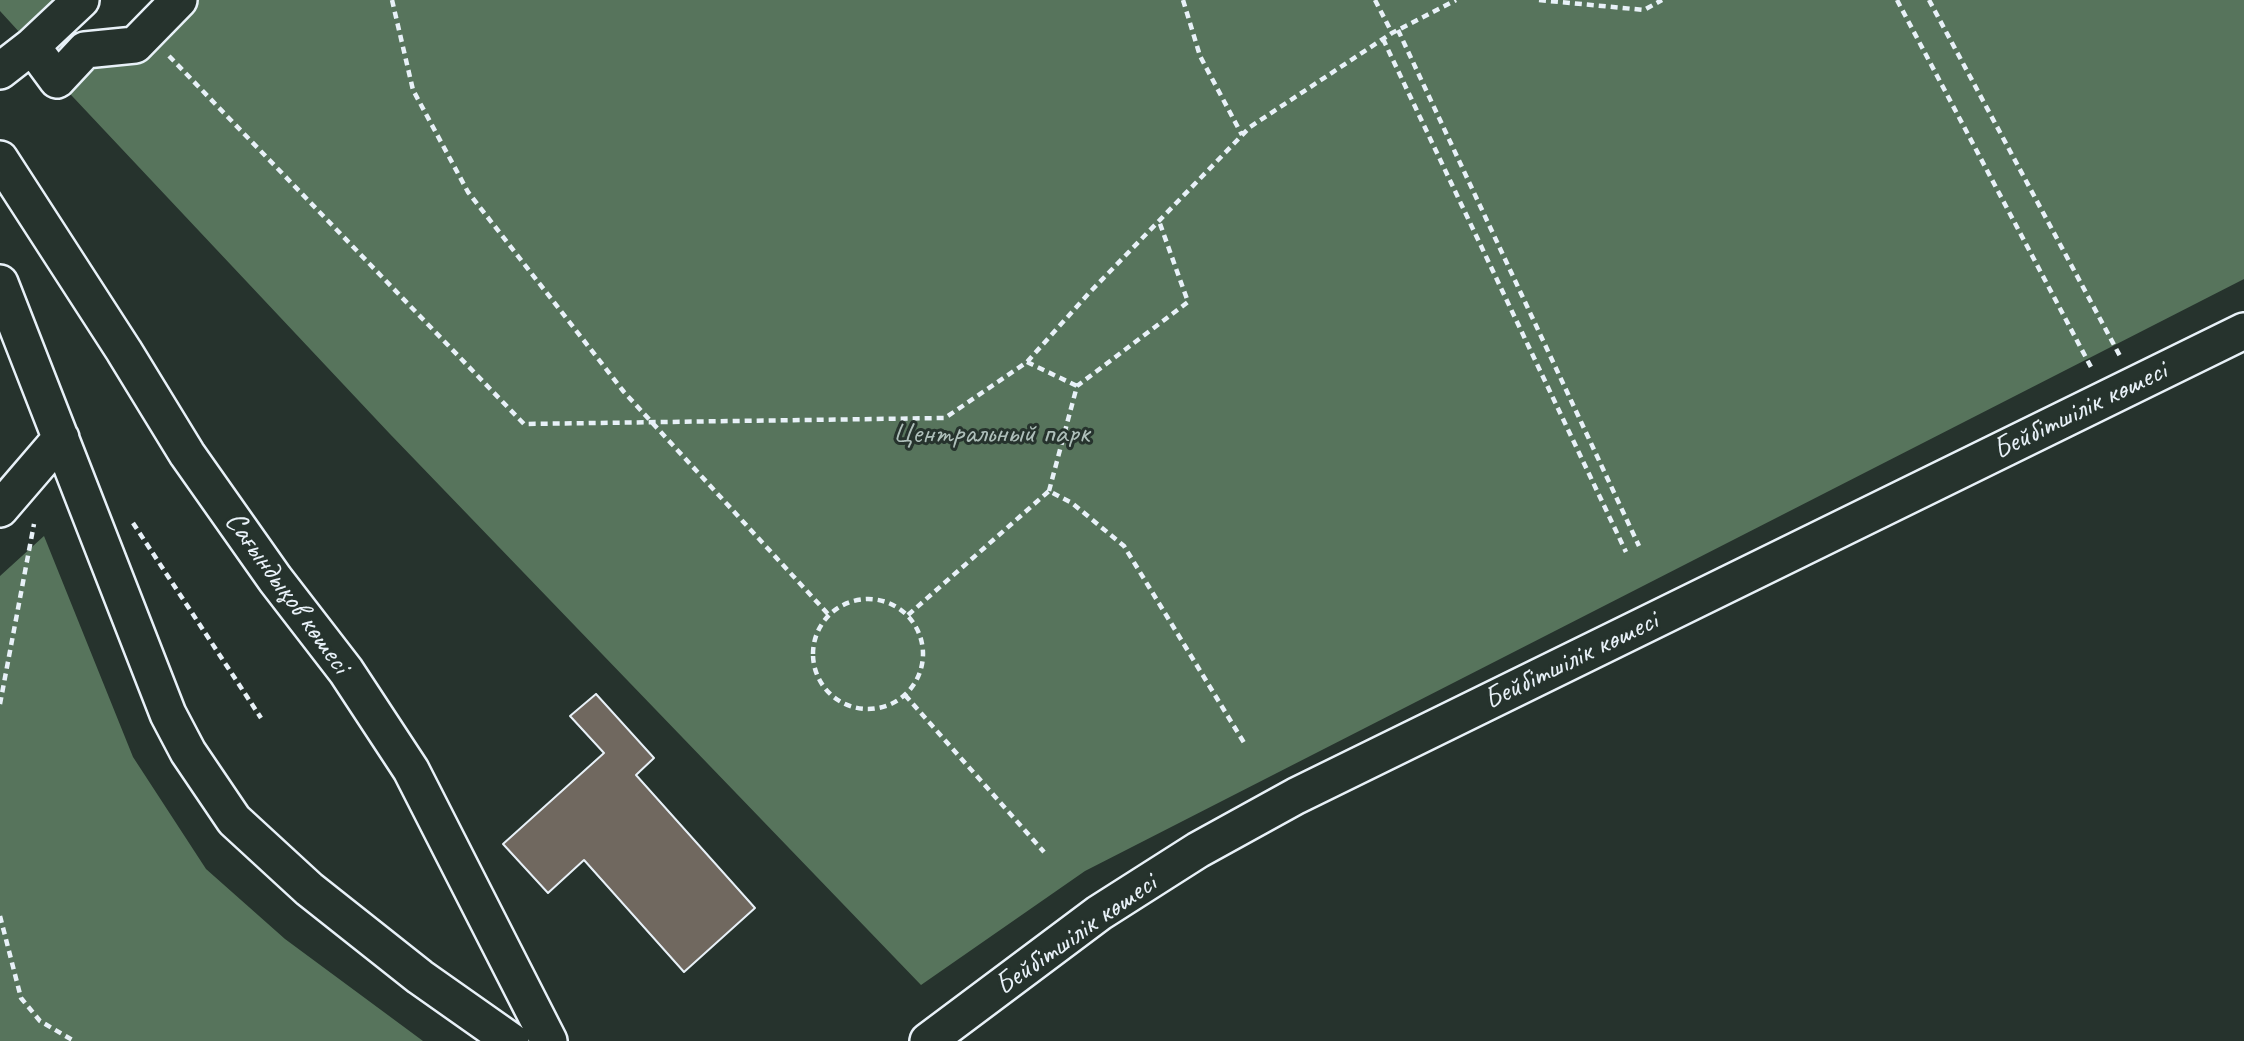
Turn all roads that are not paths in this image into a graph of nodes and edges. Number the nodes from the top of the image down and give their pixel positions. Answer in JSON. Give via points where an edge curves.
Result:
{"nodes":[{"id":1,"x":81,"y":0,"type":"edge"},
{"id":2,"x":178,"y":0,"type":"edge"},
{"id":3,"x":32,"y":46,"type":"junction"},
{"id":4,"x":0,"y":71,"type":"edge"},
{"id":5,"x":0,"y":159,"type":"edge"},
{"id":6,"x":0,"y":283,"type":"edge"},
{"id":7,"x":2244,"y":331,"type":"edge"},
{"id":8,"x":61,"y":438,"type":"junction"},
{"id":9,"x":0,"y":509,"type":"edge"},
{"id":10,"x":511,"y":1041,"type":"edge"},
{"id":11,"x":549,"y":1041,"type":"edge"},
{"id":12,"x":928,"y":1041,"type":"edge"}],
"edges":[{"from":1,"to":3,"type":"street"},
{"from":2,"to":3,"type":"street","via":[[135,45],[85,50],[57,80]]},
{"from":3,"to":4,"type":"street"},
{"from":5,"to":11,"type":"street","name":"Сағындықов көшесі","via":[[187,454],[346,671],[411,770]]},
{"from":6,"to":8,"type":"street"},
{"from":7,"to":12,"type":"street","name":"Бейбітшілік көшесі","via":[[1284,803],[1198,850],[1099,913]]},
{"from":8,"to":9,"type":"street"},
{"from":8,"to":10,"type":"street","via":[[168,714],[234,820],[309,889],[420,977]]}]}
